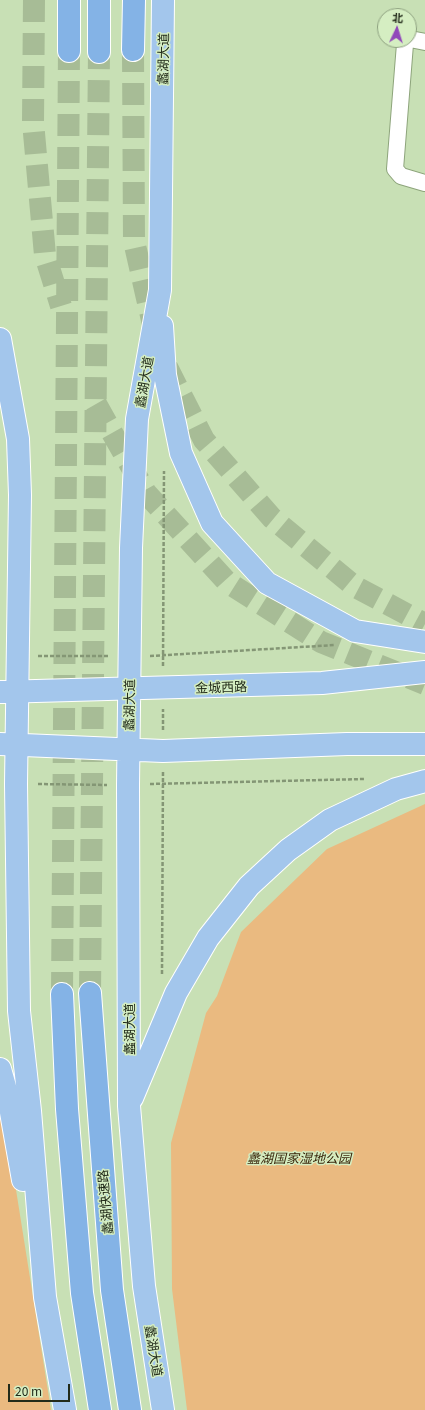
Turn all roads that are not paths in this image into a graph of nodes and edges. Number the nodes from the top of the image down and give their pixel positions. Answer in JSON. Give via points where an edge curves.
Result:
{"nodes":[{"id":1,"x":69,"y":0,"type":"edge"},
{"id":2,"x":99,"y":0,"type":"edge"},
{"id":3,"x":134,"y":0,"type":"edge"},
{"id":4,"x":163,"y":0,"type":"edge"},
{"id":5,"x":425,"y":42,"type":"edge"},
{"id":6,"x":133,"y":50,"type":"tunnel mouth"},
{"id":7,"x":69,"y":51,"type":"tunnel mouth"},
{"id":8,"x":99,"y":52,"type":"tunnel mouth"},
{"id":9,"x":425,"y":183,"type":"edge"},
{"id":10,"x":160,"y":290,"type":"junction"},
{"id":11,"x":0,"y":339,"type":"edge"},
{"id":12,"x":425,"y":642,"type":"edge"},
{"id":13,"x":425,"y":672,"type":"edge"},
{"id":14,"x":129,"y":689,"type":"junction"},
{"id":15,"x":9,"y":691,"type":"edge"},
{"id":16,"x":8,"y":744,"type":"edge"},
{"id":17,"x":425,"y":744,"type":"edge"},
{"id":18,"x":128,"y":750,"type":"junction"},
{"id":19,"x":425,"y":781,"type":"edge"},
{"id":20,"x":90,"y":993,"type":"tunnel mouth"},
{"id":21,"x":62,"y":994,"type":"tunnel mouth"},
{"id":22,"x":0,"y":1069,"type":"edge"},
{"id":23,"x":129,"y":1106,"type":"junction"},
{"id":24,"x":45,"y":1297,"type":"junction"},
{"id":25,"x":65,"y":1410,"type":"edge"},
{"id":26,"x":100,"y":1410,"type":"edge"},
{"id":27,"x":130,"y":1410,"type":"edge"},
{"id":28,"x":163,"y":1410,"type":"edge"}],
"edges":[{"from":1,"to":7,"type":"highway"},
{"from":2,"to":8,"type":"highway"},
{"from":3,"to":6,"type":"highway"},
{"from":4,"to":10,"type":"main road","name":"蠡湖大道"},
{"from":5,"to":9,"type":"street","via":[[410,39],[405,44],[395,169],[401,176]]},
{"from":10,"to":12,"type":"main road","via":[[165,375],[181,453],[212,523],[267,583],[355,631]]},
{"from":10,"to":14,"type":"main road","name":"蠡湖大道","via":[[137,419],[131,548]]},
{"from":11,"to":15,"type":"main road","via":[[18,439],[20,495]]},
{"from":13,"to":14,"type":"main road","name":"金城西路","via":[[322,683]]},
{"from":14,"to":15,"type":"main road","name":"金城西路"},
{"from":14,"to":18,"type":"main road","name":"蠡湖大道"},
{"from":15,"to":16,"type":"main road"},
{"from":16,"to":18,"type":"main road"},
{"from":16,"to":24,"type":"main road","via":[[19,1011]]},
{"from":17,"to":18,"type":"main road","via":[[347,744],[163,752]]},
{"from":18,"to":23,"type":"main road","name":"蠡湖大道"},
{"from":19,"to":23,"type":"main road","via":[[396,789],[330,820],[288,850],[249,886],[208,938],[176,993]]},
{"from":20,"to":27,"type":"highway","name":"蠡湖快速路","via":[[112,1290]]},
{"from":21,"to":26,"type":"highway","via":[[82,1293]]},
{"from":22,"to":24,"type":"main road","via":[[9,1101]]},
{"from":23,"to":28,"type":"main road","name":"蠡湖大道","via":[[144,1286]]},
{"from":24,"to":25,"type":"main road"}]}
